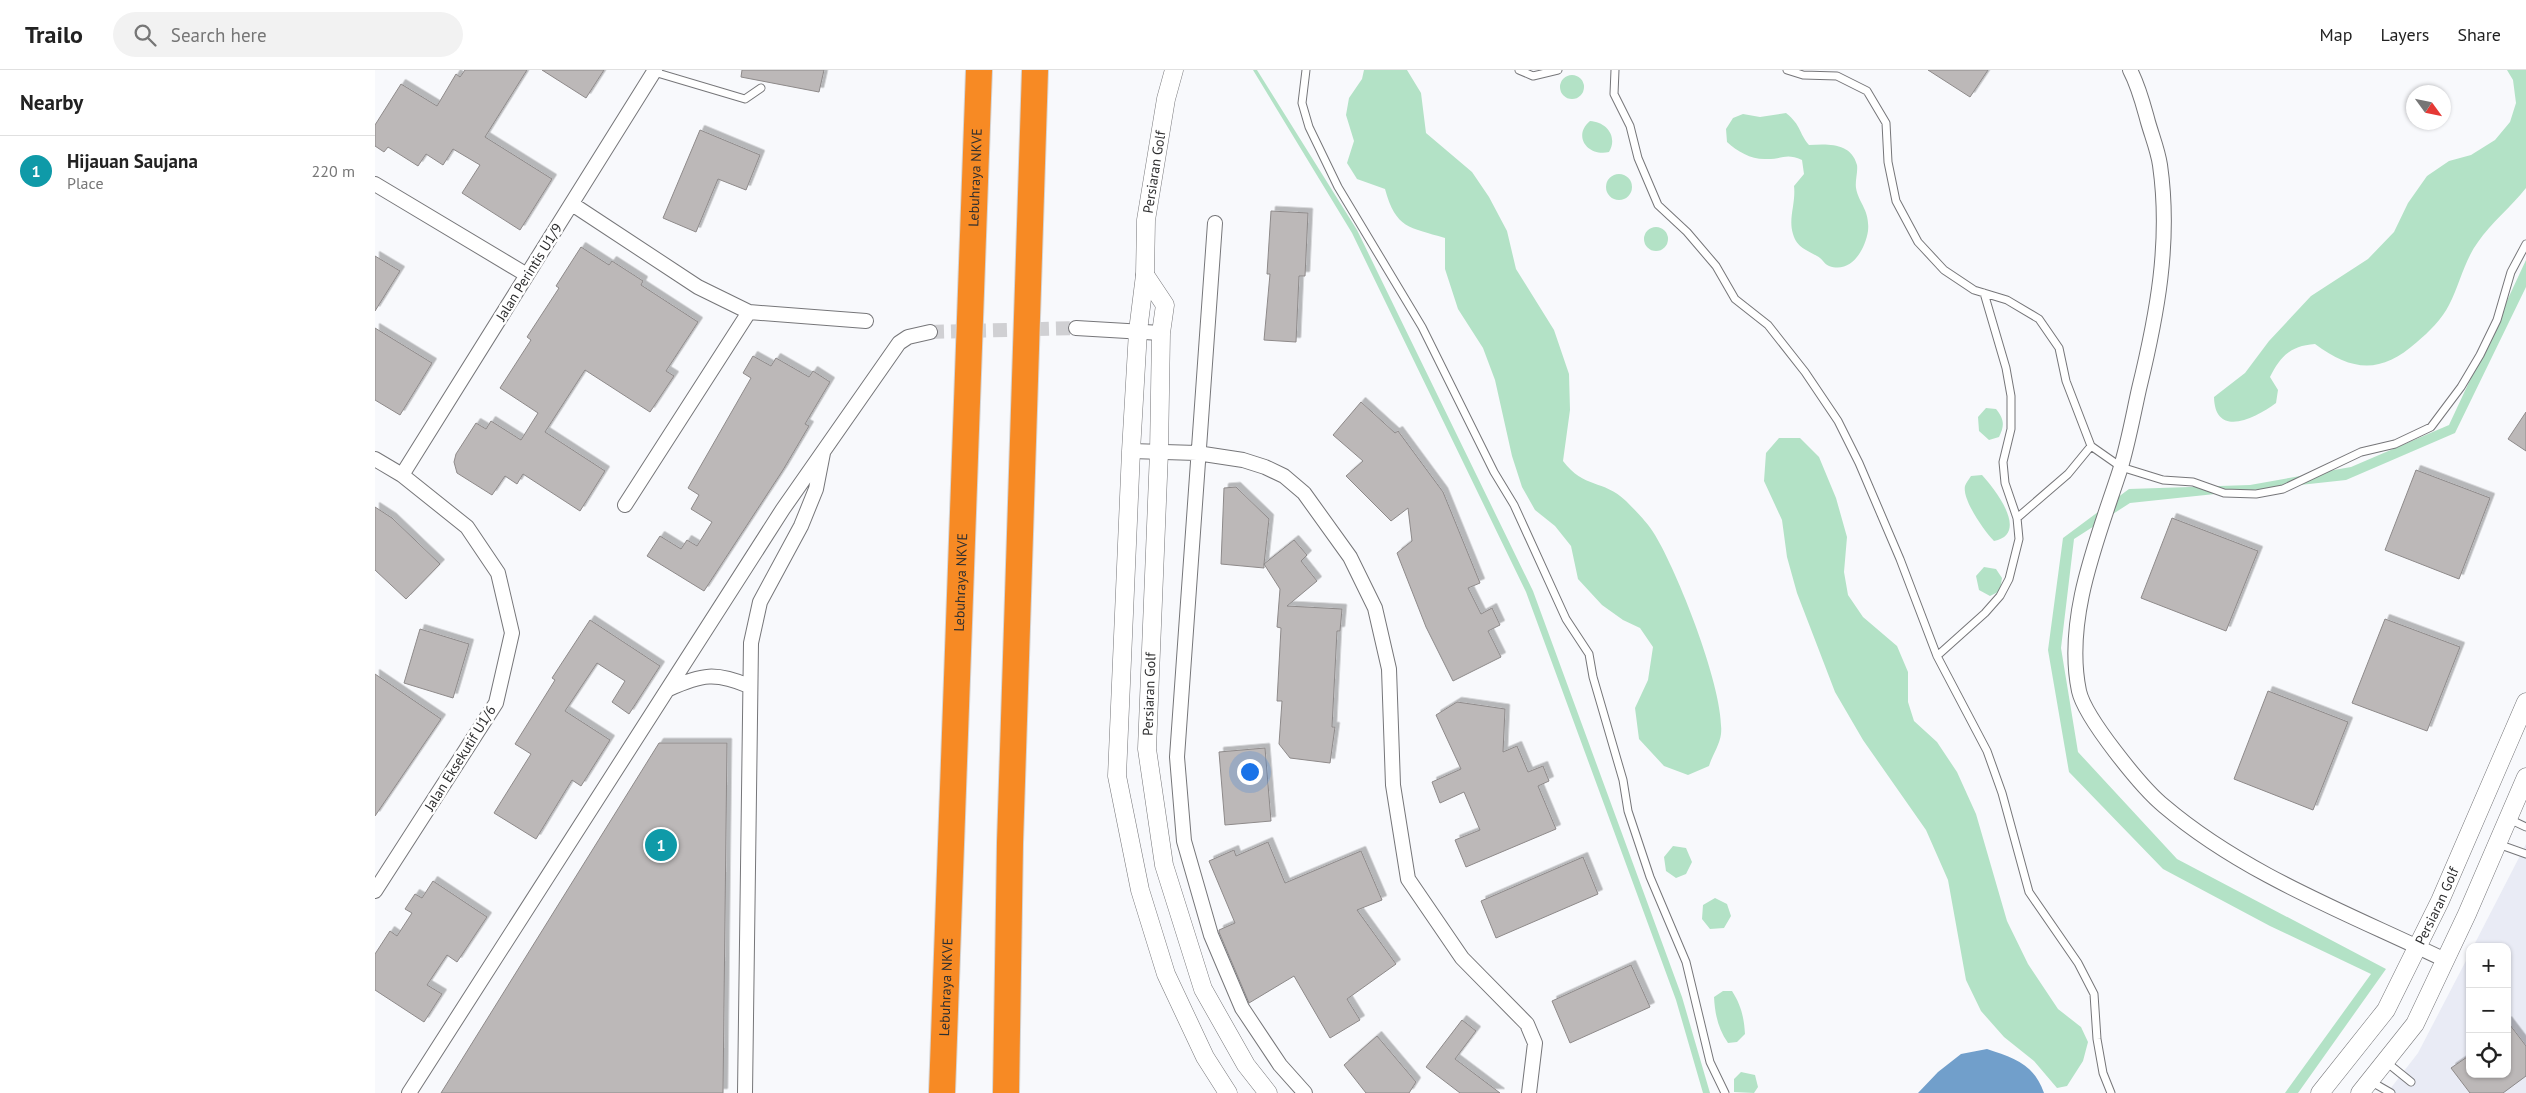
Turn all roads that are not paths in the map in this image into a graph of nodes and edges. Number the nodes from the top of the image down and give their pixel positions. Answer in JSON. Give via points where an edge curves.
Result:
{"nodes":[{"id":1,"x":979,"y":70,"type":"edge"},
{"id":2,"x":1035,"y":70,"type":"edge"},
{"id":3,"x":1174,"y":70,"type":"edge"},
{"id":4,"x":1306,"y":70,"type":"edge"},
{"id":5,"x":1519,"y":70,"type":"edge"},
{"id":6,"x":1559,"y":70,"type":"edge"},
{"id":7,"x":1615,"y":70,"type":"edge"},
{"id":8,"x":1787,"y":70,"type":"edge"},
{"id":9,"x":2130,"y":70,"type":"edge"},
{"id":10,"x":655,"y":71,"type":"edge"},
{"id":11,"x":761,"y":88,"type":"dead end"},
{"id":12,"x":375,"y":184,"type":"edge"},
{"id":13,"x":572,"y":204,"type":"junction"},
{"id":14,"x":1215,"y":223,"type":"dead end"},
{"id":15,"x":2526,"y":244,"type":"edge"},
{"id":16,"x":527,"y":274,"type":"junction"},
{"id":17,"x":1145,"y":275,"type":"junction"},
{"id":18,"x":1984,"y":293,"type":"junction"},
{"id":19,"x":749,"y":312,"type":"junction"},
{"id":20,"x":866,"y":320,"type":"dead end"},
{"id":21,"x":1076,"y":328,"type":"tunnel mouth"},
{"id":22,"x":930,"y":332,"type":"tunnel mouth"},
{"id":23,"x":1138,"y":332,"type":"junction"},
{"id":24,"x":1161,"y":333,"type":"junction"},
{"id":25,"x":2091,"y":446,"type":"junction"},
{"id":26,"x":824,"y":448,"type":"junction"},
{"id":27,"x":1131,"y":451,"type":"junction"},
{"id":28,"x":1159,"y":452,"type":"junction"},
{"id":29,"x":1197,"y":453,"type":"junction"},
{"id":30,"x":375,"y":459,"type":"edge"},
{"id":31,"x":2121,"y":467,"type":"junction"},
{"id":32,"x":402,"y":475,"type":"junction"},
{"id":33,"x":625,"y":506,"type":"dead end"},
{"id":34,"x":2017,"y":518,"type":"junction"},
{"id":35,"x":1937,"y":656,"type":"junction"},
{"id":36,"x":749,"y":686,"type":"junction"},
{"id":37,"x":669,"y":690,"type":"junction"},
{"id":38,"x":2526,"y":702,"type":"edge"},
{"id":39,"x":2526,"y":777,"type":"edge"},
{"id":40,"x":2508,"y":818,"type":"junction"},
{"id":41,"x":2526,"y":827,"type":"edge"},
{"id":42,"x":2497,"y":843,"type":"junction"},
{"id":43,"x":2526,"y":854,"type":"edge"},
{"id":44,"x":375,"y":891,"type":"edge"},
{"id":45,"x":2419,"y":947,"type":"junction"},
{"id":46,"x":2445,"y":960,"type":"junction"},
{"id":47,"x":2385,"y":1061,"type":"junction"},
{"id":48,"x":2411,"y":1082,"type":"dead end"},
{"id":49,"x":2364,"y":1087,"type":"edge"},
{"id":50,"x":409,"y":1093,"type":"edge"},
{"id":51,"x":745,"y":1093,"type":"edge"},
{"id":52,"x":942,"y":1093,"type":"edge"},
{"id":53,"x":1006,"y":1093,"type":"edge"},
{"id":54,"x":1229,"y":1093,"type":"edge"},
{"id":55,"x":1268,"y":1093,"type":"edge"},
{"id":56,"x":1305,"y":1093,"type":"edge"},
{"id":57,"x":1529,"y":1093,"type":"edge"},
{"id":58,"x":1725,"y":1093,"type":"edge"},
{"id":59,"x":2111,"y":1093,"type":"edge"},
{"id":60,"x":2321,"y":1093,"type":"edge"},
{"id":61,"x":2391,"y":1093,"type":"edge"}],
"edges":[{"from":1,"to":52,"type":"highway","name":"Lebuhraya NKVE"},
{"from":2,"to":53,"type":"highway","via":[[1010,842]]},
{"from":3,"to":17,"type":"street","name":"Persiaran Golf","via":[[1166,99],[1146,220]]},
{"from":4,"to":58,"type":"lane","via":[[1302,103],[1309,127],[1338,187],[1422,327],[1494,472],[1514,505],[1566,619],[1589,654],[1623,780],[1628,811],[1650,877],[1686,962],[1711,1062]]},
{"from":5,"to":6,"type":"lane","via":[[1533,76]]},
{"from":7,"to":35,"type":"lane","via":[[1614,94],[1630,126],[1638,158],[1658,205],[1687,232],[1715,266],[1735,299],[1768,325],[1838,421],[1900,559]]},
{"from":8,"to":18,"type":"lane","via":[[1803,75],[1837,76],[1867,91],[1886,123],[1888,162],[1896,201],[1918,242],[1944,270]]},
{"from":9,"to":31,"type":"street","via":[[2137,83],[2160,163],[2165,225],[2158,301]]},
{"from":10,"to":11,"type":"lane","via":[[745,99]]},
{"from":10,"to":13,"type":"street","name":"Jalan Perintis U1/9"},
{"from":12,"to":16,"type":"street"},
{"from":13,"to":16,"type":"street","name":"Jalan Perintis U1/9"},
{"from":13,"to":19,"type":"street","via":[[698,287]]},
{"from":14,"to":29,"type":"street"},
{"from":15,"to":31,"type":"lane","via":[[2511,272],[2497,320],[2479,355],[2461,387],[2431,427],[2395,444],[2361,452],[2283,489],[2256,494],[2224,493],[2193,482],[2163,480]]},
{"from":16,"to":32,"type":"street","name":"Jalan Perintis U1/9"},
{"from":17,"to":23,"type":"street","name":"Persiaran Golf"},
{"from":17,"to":24,"type":"street","name":"Persiaran Golf","via":[[1165,305]]},
{"from":18,"to":25,"type":"lane","via":[[2007,300],[2039,319],[2059,348],[2066,381]]},
{"from":18,"to":34,"type":"lane","via":[[2011,396],[2011,429],[2003,462],[2005,483]]},
{"from":19,"to":20,"type":"street"},
{"from":19,"to":33,"type":"street"},
{"from":21,"to":23,"type":"street"},
{"from":22,"to":26,"type":"street","via":[[908,336],[899,343]]},
{"from":23,"to":24,"type":"street"},
{"from":23,"to":27,"type":"street","name":"Persiaran Golf"},
{"from":24,"to":28,"type":"street","name":"Persiaran Golf"},
{"from":25,"to":31,"type":"lane"},
{"from":25,"to":34,"type":"lane","via":[[2068,474]]},
{"from":26,"to":36,"type":"street","via":[[816,489],[801,526],[760,602],[751,643]]},
{"from":26,"to":37,"type":"street"},
{"from":27,"to":28,"type":"street"},
{"from":27,"to":54,"type":"street","name":"Persiaran Golf","via":[[1117,776],[1140,890],[1166,974],[1205,1057]]},
{"from":28,"to":29,"type":"street"},
{"from":28,"to":55,"type":"street","name":"Persiaran Golf","via":[[1147,749],[1164,865],[1203,989],[1246,1065]]},
{"from":29,"to":56,"type":"street","via":[[1177,757],[1184,841],[1211,935],[1242,1008],[1280,1065]]},
{"from":29,"to":57,"type":"street","via":[[1243,460],[1284,476],[1316,507],[1350,557],[1375,608],[1389,669],[1393,785],[1408,880],[1462,958],[1527,1024],[1535,1043]]},
{"from":30,"to":32,"type":"street","name":"Jalan Eksekutif U1/6"},
{"from":31,"to":45,"type":"street","via":[[2093,551],[2075,640],[2080,694],[2106,740],[2162,805],[2221,850]]},
{"from":32,"to":44,"type":"street","name":"Jalan Eksekutif U1/6","via":[[467,527],[498,573],[511,633],[496,703]]},
{"from":34,"to":35,"type":"lane","via":[[2019,539],[2009,579],[2001,596]]},
{"from":35,"to":59,"type":"lane","via":[[1987,751],[2029,892],[2094,994],[2097,1039],[2103,1073]]},
{"from":36,"to":37,"type":"street","via":[[713,675]]},
{"from":36,"to":51,"type":"street"},
{"from":37,"to":50,"type":"street"},
{"from":38,"to":45,"type":"street","name":"Persiaran Golf"},
{"from":39,"to":40,"type":"street"},
{"from":40,"to":41,"type":"lane"},
{"from":40,"to":42,"type":"street"},
{"from":42,"to":43,"type":"lane"},
{"from":42,"to":46,"type":"street"},
{"from":45,"to":46,"type":"street"},
{"from":45,"to":60,"type":"street","name":"Persiaran Golf","via":[[2386,1010]]},
{"from":46,"to":47,"type":"street","via":[[2415,1024]]},
{"from":47,"to":48,"type":"lane"},
{"from":47,"to":49,"type":"street"},
{"from":49,"to":61,"type":"lane"}]}
